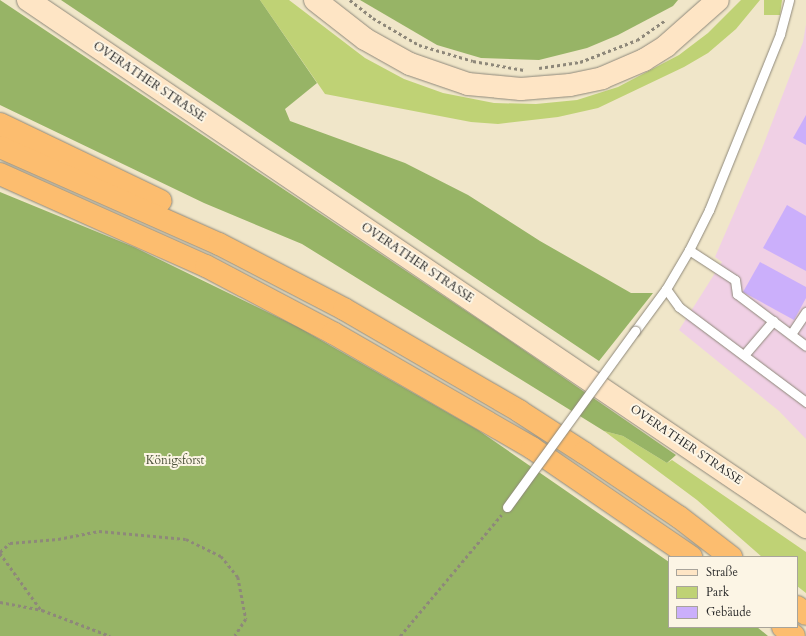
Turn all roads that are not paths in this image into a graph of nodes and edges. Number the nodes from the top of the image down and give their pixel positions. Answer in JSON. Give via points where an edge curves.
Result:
{"nodes":[{"id":1,"x":28,"y":0,"type":"edge"},
{"id":2,"x":315,"y":0,"type":"edge"},
{"id":3,"x":718,"y":0,"type":"edge"},
{"id":4,"x":789,"y":0,"type":"edge"},
{"id":5,"x":0,"y":124,"type":"edge"},
{"id":6,"x":0,"y":147,"type":"edge"},
{"id":7,"x":0,"y":174,"type":"edge"},
{"id":8,"x":689,"y":250,"type":"junction"},
{"id":9,"x":666,"y":289,"type":"junction"},
{"id":10,"x":344,"y":309,"type":"junction"},
{"id":11,"x":806,"y":312,"type":"edge"},
{"id":12,"x":773,"y":321,"type":"junction"},
{"id":13,"x":791,"y":334,"type":"junction"},
{"id":14,"x":806,"y":346,"type":"edge"},
{"id":15,"x":744,"y":356,"type":"junction"},
{"id":16,"x":806,"y":402,"type":"edge"},
{"id":17,"x":507,"y":508,"type":"road end"},
{"id":18,"x":806,"y":527,"type":"edge"},
{"id":19,"x":690,"y":556,"type":"edge"},
{"id":20,"x":730,"y":556,"type":"edge"},
{"id":21,"x":798,"y":608,"type":"edge"},
{"id":22,"x":806,"y":614,"type":"edge"},
{"id":23,"x":784,"y":628,"type":"edge"},
{"id":24,"x":794,"y":636,"type":"edge"}],
"edges":[{"from":1,"to":18,"type":"main road","name":"OVERATHER STRASSE"},
{"from":2,"to":3,"type":"main road","via":[[365,39],[410,64],[468,84],[521,89],[570,85],[602,78],[644,60],[666,46]]},
{"from":4,"to":8,"type":"lane","via":[[777,41],[709,210]]},
{"from":5,"to":10,"type":"highway","via":[[243,242],[293,272]]},
{"from":6,"to":10,"type":"highway","via":[[218,244]]},
{"from":7,"to":19,"type":"highway","via":[[206,266],[339,336],[532,448]]},
{"from":8,"to":9,"type":"lane"},
{"from":8,"to":12,"type":"lane","via":[[735,280],[737,294]]},
{"from":9,"to":15,"type":"lane","via":[[679,307]]},
{"from":9,"to":17,"type":"lane","bridge":true},
{"from":10,"to":20,"type":"highway","via":[[519,411],[679,518]]},
{"from":11,"to":13,"type":"lane"},
{"from":12,"to":13,"type":"lane"},
{"from":12,"to":15,"type":"lane"},
{"from":13,"to":14,"type":"lane"},
{"from":15,"to":16,"type":"lane"},
{"from":21,"to":22,"type":"highway"},
{"from":23,"to":24,"type":"highway"}]}
